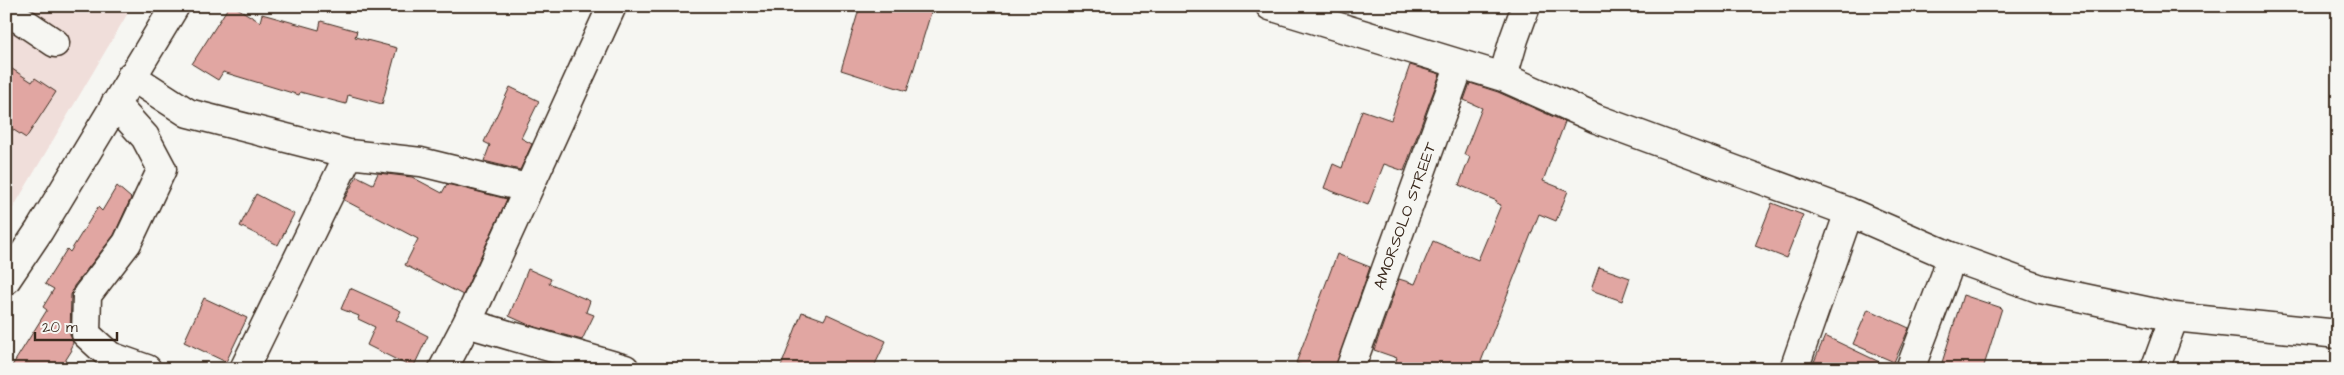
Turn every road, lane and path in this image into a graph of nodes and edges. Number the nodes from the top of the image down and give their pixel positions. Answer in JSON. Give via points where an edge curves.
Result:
{"nodes":[{"id":1,"x":175,"y":6,"type":"edge"},
{"id":2,"x":612,"y":6,"type":"edge"},
{"id":3,"x":1270,"y":6,"type":"edge"},
{"id":4,"x":1526,"y":6,"type":"edge"},
{"id":5,"x":6,"y":10,"type":"edge"},
{"id":6,"x":55,"y":42,"type":"dead end"},
{"id":7,"x":1460,"y":64,"type":"junction"},
{"id":8,"x":131,"y":76,"type":"junction"},
{"id":9,"x":1503,"y":77,"type":"junction"},
{"id":10,"x":115,"y":104,"type":"junction"},
{"id":11,"x":348,"y":154,"type":"junction"},
{"id":12,"x":527,"y":188,"type":"junction"},
{"id":13,"x":1849,"y":212,"type":"junction"},
{"id":14,"x":1950,"y":256,"type":"junction"},
{"id":15,"x":6,"y":280,"type":"edge"},
{"id":16,"x":2174,"y":317,"type":"junction"},
{"id":17,"x":466,"y":323,"type":"junction"},
{"id":18,"x":2338,"y":334,"type":"edge"},
{"id":19,"x":147,"y":369,"type":"edge"},
{"id":20,"x":244,"y":369,"type":"edge"},
{"id":21,"x":443,"y":369,"type":"edge"},
{"id":22,"x":625,"y":369,"type":"edge"},
{"id":23,"x":1350,"y":369,"type":"edge"},
{"id":24,"x":1794,"y":369,"type":"edge"},
{"id":25,"x":1910,"y":369,"type":"edge"},
{"id":26,"x":2155,"y":369,"type":"edge"}],
"edges":[{"from":1,"to":8,"type":"street"},
{"from":2,"to":12,"type":"street"},
{"from":3,"to":7,"type":"street"},
{"from":4,"to":9,"type":"street"},
{"from":5,"to":6,"type":"street"},
{"from":7,"to":9,"type":"street"},
{"from":7,"to":23,"type":"street","name":"AMORSOLO STREET"},
{"from":8,"to":10,"type":"street"},
{"from":8,"to":11,"type":"street","via":[[188,113]]},
{"from":9,"to":13,"type":"street","via":[[1597,119]]},
{"from":10,"to":15,"type":"street"},
{"from":10,"to":19,"type":"street","via":[[145,137],[162,169],[127,243],[87,295],[86,334],[110,356]]},
{"from":11,"to":12,"type":"street","via":[[421,162]]},
{"from":11,"to":20,"type":"street"},
{"from":12,"to":17,"type":"street"},
{"from":13,"to":14,"type":"street"},
{"from":13,"to":24,"type":"street"},
{"from":14,"to":16,"type":"street","via":[[2041,290]]},
{"from":14,"to":25,"type":"street"},
{"from":16,"to":18,"type":"street"},
{"from":16,"to":26,"type":"street"},
{"from":17,"to":21,"type":"street"},
{"from":17,"to":22,"type":"street"}]}
